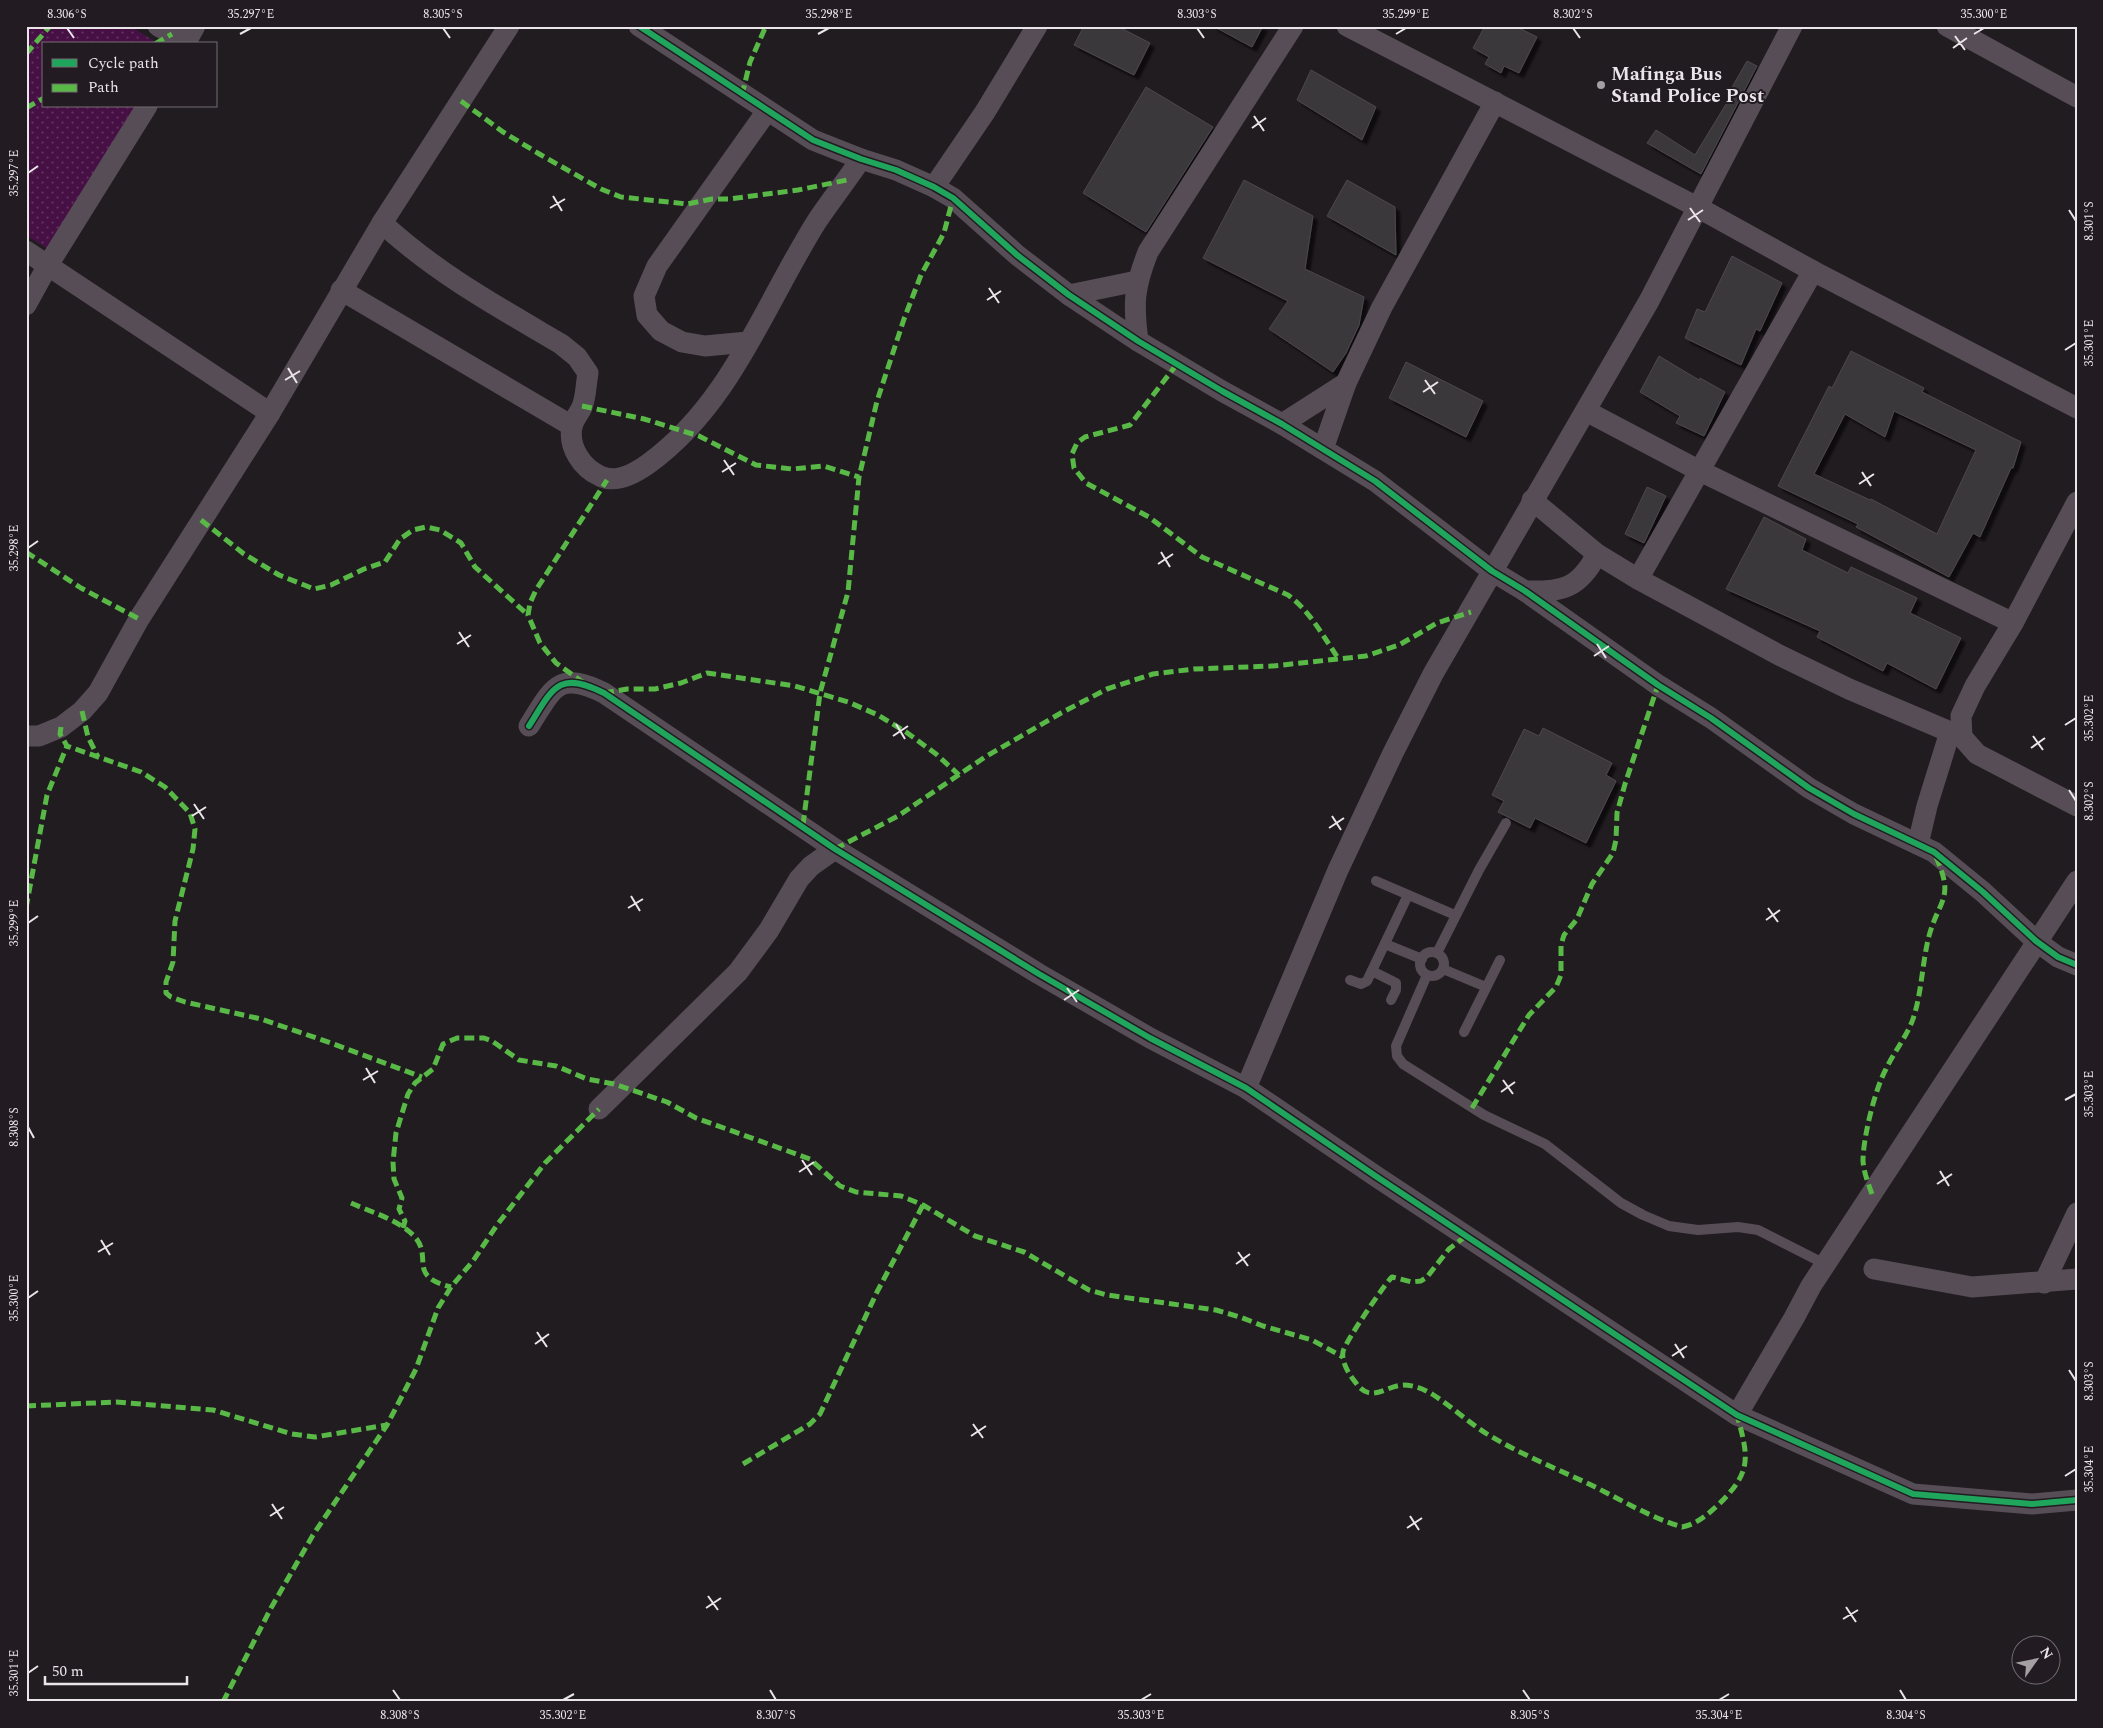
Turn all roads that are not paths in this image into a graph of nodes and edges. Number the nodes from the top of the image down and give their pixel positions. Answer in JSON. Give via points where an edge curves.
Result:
{"nodes":[{"id":1,"x":158,"y":26,"type":"edge"},
{"id":2,"x":509,"y":26,"type":"edge"},
{"id":3,"x":639,"y":26,"type":"edge"},
{"id":4,"x":1037,"y":26,"type":"edge"},
{"id":5,"x":1293,"y":26,"type":"edge"},
{"id":6,"x":1347,"y":26,"type":"edge"},
{"id":7,"x":1792,"y":26,"type":"edge"},
{"id":8,"x":1947,"y":26,"type":"edge"},
{"id":9,"x":189,"y":37,"type":"edge"},
{"id":10,"x":2077,"y":97,"type":"edge"},
{"id":11,"x":1495,"y":102,"type":"junction"},
{"id":12,"x":145,"y":108,"type":"edge"},
{"id":13,"x":767,"y":111,"type":"junction"},
{"id":14,"x":861,"y":159,"type":"junction"},
{"id":15,"x":934,"y":187,"type":"junction"},
{"id":16,"x":1699,"y":208,"type":"junction"},
{"id":17,"x":382,"y":223,"type":"junction"},
{"id":18,"x":26,"y":251,"type":"edge"},
{"id":19,"x":48,"y":265,"type":"junction"},
{"id":20,"x":1813,"y":271,"type":"junction"},
{"id":21,"x":1137,"y":281,"type":"junction"},
{"id":22,"x":341,"y":290,"type":"junction"},
{"id":23,"x":1069,"y":296,"type":"junction"},
{"id":24,"x":26,"y":305,"type":"edge"},
{"id":25,"x":1138,"y":341,"type":"junction"},
{"id":26,"x":748,"y":342,"type":"junction"},
{"id":27,"x":1346,"y":383,"type":"junction"},
{"id":28,"x":2077,"y":408,"type":"edge"},
{"id":29,"x":1586,"y":411,"type":"junction"},
{"id":30,"x":270,"y":413,"type":"junction"},
{"id":31,"x":1282,"y":424,"type":"junction"},
{"id":32,"x":572,"y":426,"type":"junction"},
{"id":33,"x":1323,"y":449,"type":"junction"},
{"id":34,"x":1698,"y":470,"type":"junction"},
{"id":35,"x":1532,"y":500,"type":"junction"},
{"id":36,"x":2077,"y":502,"type":"edge"},
{"id":37,"x":1597,"y":554,"type":"junction"},
{"id":38,"x":1492,"y":571,"type":"junction"},
{"id":39,"x":1638,"y":579,"type":"junction"},
{"id":40,"x":1525,"y":591,"type":"junction"},
{"id":41,"x":2013,"y":623,"type":"junction"},
{"id":42,"x":529,"y":726,"type":"dead end"},
{"id":43,"x":1956,"y":734,"type":"junction"},
{"id":44,"x":26,"y":736,"type":"edge"},
{"id":45,"x":2077,"y":806,"type":"edge"},
{"id":46,"x":1506,"y":823,"type":"dead end"},
{"id":47,"x":1918,"y":844,"type":"junction"},
{"id":48,"x":835,"y":849,"type":"junction"},
{"id":49,"x":1376,"y":880,"type":"dead end"},
{"id":50,"x":2077,"y":881,"type":"edge"},
{"id":51,"x":1408,"y":895,"type":"junction"},
{"id":52,"x":1455,"y":915,"type":"junction"},
{"id":53,"x":2036,"y":941,"type":"junction"},
{"id":54,"x":1384,"y":944,"type":"junction"},
{"id":55,"x":1437,"y":953,"type":"junction"},
{"id":56,"x":1422,"y":959,"type":"junction"},
{"id":57,"x":1500,"y":960,"type":"dead end"},
{"id":58,"x":2077,"y":964,"type":"edge"},
{"id":59,"x":1443,"y":969,"type":"junction"},
{"id":60,"x":1372,"y":971,"type":"junction"},
{"id":61,"x":1427,"y":975,"type":"junction"},
{"id":62,"x":1350,"y":980,"type":"dead end"},
{"id":63,"x":1486,"y":987,"type":"junction"},
{"id":64,"x":1391,"y":1000,"type":"dead end"},
{"id":65,"x":1464,"y":1032,"type":"dead end"},
{"id":66,"x":1246,"y":1088,"type":"junction"},
{"id":67,"x":599,"y":1109,"type":"dead end"},
{"id":68,"x":2077,"y":1213,"type":"edge"},
{"id":69,"x":1825,"y":1264,"type":"junction"},
{"id":70,"x":1874,"y":1269,"type":"dead end"},
{"id":71,"x":2077,"y":1279,"type":"edge"},
{"id":72,"x":2044,"y":1283,"type":"junction"},
{"id":73,"x":1737,"y":1415,"type":"junction"},
{"id":74,"x":2077,"y":1500,"type":"edge"}],
"edges":[{"from":1,"to":9,"type":"street"},
{"from":2,"to":17,"type":"street"},
{"from":3,"to":13,"type":"street"},
{"from":4,"to":15,"type":"street","via":[[985,112]]},
{"from":5,"to":21,"type":"street","via":[[1148,252]]},
{"from":6,"to":11,"type":"street"},
{"from":7,"to":16,"type":"street"},
{"from":8,"to":10,"type":"street"},
{"from":11,"to":16,"type":"street"},
{"from":11,"to":27,"type":"street","via":[[1382,307]]},
{"from":12,"to":19,"type":"street"},
{"from":13,"to":14,"type":"street","via":[[813,140]]},
{"from":13,"to":26,"type":"street","via":[[657,266],[644,296],[648,315],[661,331],[682,342],[705,346]]},
{"from":14,"to":15,"type":"street"},
{"from":14,"to":26,"type":"street","via":[[818,221]]},
{"from":15,"to":23,"type":"street","via":[[953,198]]},
{"from":16,"to":20,"type":"street"},
{"from":16,"to":29,"type":"street"},
{"from":17,"to":22,"type":"street"},
{"from":17,"to":32,"type":"street","via":[[436,269],[561,344],[577,357],[588,373],[582,406]]},
{"from":18,"to":19,"type":"street"},
{"from":19,"to":24,"type":"street"},
{"from":19,"to":30,"type":"street"},
{"from":20,"to":28,"type":"street"},
{"from":20,"to":34,"type":"street"},
{"from":21,"to":23,"type":"street"},
{"from":21,"to":25,"type":"street","via":[[1133,307]]},
{"from":22,"to":30,"type":"street"},
{"from":22,"to":32,"type":"street"},
{"from":23,"to":25,"type":"street"},
{"from":25,"to":31,"type":"street"},
{"from":26,"to":32,"type":"street","via":[[725,384],[686,432],[666,451],[624,478],[607,480],[593,473],[579,458],[572,443]]},
{"from":27,"to":31,"type":"street"},
{"from":27,"to":33,"type":"street"},
{"from":29,"to":34,"type":"street"},
{"from":29,"to":35,"type":"street"},
{"from":30,"to":44,"type":"street","via":[[139,619],[98,693],[82,711],[61,726],[39,736]]},
{"from":31,"to":33,"type":"street"},
{"from":33,"to":38,"type":"street","via":[[1375,482]]},
{"from":34,"to":39,"type":"street"},
{"from":34,"to":41,"type":"street"},
{"from":35,"to":37,"type":"street"},
{"from":35,"to":38,"type":"street"},
{"from":36,"to":41,"type":"street"},
{"from":37,"to":39,"type":"street"},
{"from":37,"to":40,"type":"street","via":[[1588,570],[1573,584],[1555,592]]},
{"from":38,"to":40,"type":"street"},
{"from":38,"to":66,"type":"street","via":[[1392,753],[1338,870]]},
{"from":39,"to":43,"type":"street","via":[[1779,655],[1849,689]]},
{"from":40,"to":47,"type":"street","via":[[1809,788],[1854,814]]},
{"from":41,"to":43,"type":"street","via":[[1975,686]]},
{"from":42,"to":48,"type":"street","via":[[547,697],[560,685],[571,682],[586,684]]},
{"from":43,"to":45,"type":"street","via":[[1976,754]]},
{"from":43,"to":47,"type":"street","via":[[1927,806]]},
{"from":46,"to":52,"type":"lane"},
{"from":47,"to":53,"type":"street","via":[[1950,864]]},
{"from":48,"to":66,"type":"street","via":[[1048,979]]},
{"from":48,"to":67,"type":"street","via":[[799,879],[738,972]]},
{"from":49,"to":51,"type":"lane"},
{"from":50,"to":53,"type":"street"},
{"from":51,"to":52,"type":"lane"},
{"from":51,"to":54,"type":"lane"},
{"from":52,"to":55,"type":"lane"},
{"from":53,"to":58,"type":"street","via":[[2058,957]]},
{"from":53,"to":69,"type":"street"},
{"from":54,"to":56,"type":"lane"},
{"from":54,"to":60,"type":"lane"},
{"from":55,"to":56,"type":"lane","via":[[1431,952]]},
{"from":55,"to":59,"type":"lane","via":[[1442,957]]},
{"from":56,"to":61,"type":"lane","via":[[1420,965]]},
{"from":57,"to":63,"type":"lane"},
{"from":59,"to":61,"type":"lane","via":[[1439,974]]},
{"from":59,"to":63,"type":"lane"},
{"from":60,"to":62,"type":"lane","via":[[1365,984]]},
{"from":60,"to":64,"type":"lane","via":[[1396,982]]},
{"from":61,"to":69,"type":"lane","via":[[1396,1046],[1397,1056],[1403,1064],[1466,1104],[1552,1148],[1621,1203],[1643,1215],[1669,1226],[1698,1230],[1738,1227],[1758,1230]]},
{"from":63,"to":65,"type":"lane"},
{"from":66,"to":73,"type":"street"},
{"from":68,"to":72,"type":"street"},
{"from":69,"to":73,"type":"street"},
{"from":70,"to":72,"type":"street","via":[[1972,1287]]},
{"from":71,"to":72,"type":"street"},
{"from":73,"to":74,"type":"street","via":[[1913,1494],[2032,1504]]}]}
